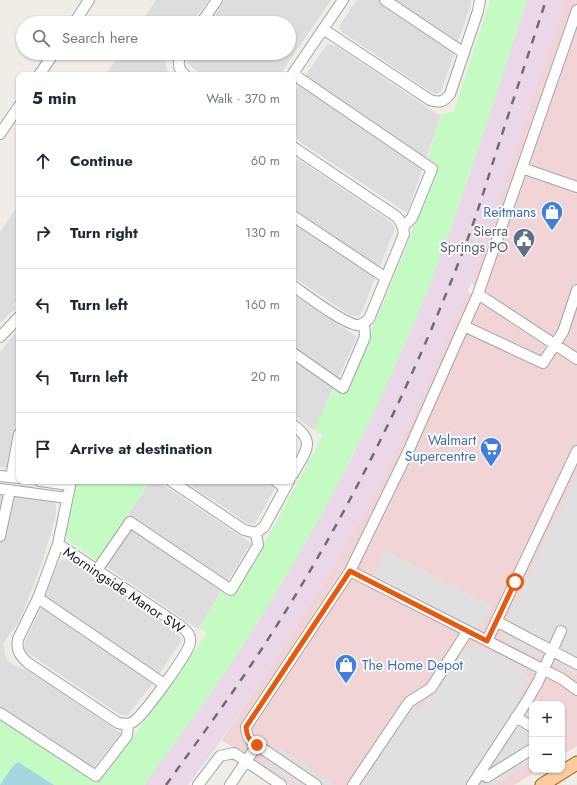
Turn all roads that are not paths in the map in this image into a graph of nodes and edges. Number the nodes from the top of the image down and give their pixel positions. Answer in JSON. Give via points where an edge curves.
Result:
{"nodes":[{"id":1,"x":89,"y":0,"type":"edge"},
{"id":2,"x":217,"y":0,"type":"edge"},
{"id":3,"x":342,"y":0,"type":"edge"},
{"id":4,"x":385,"y":0,"type":"edge"},
{"id":5,"x":480,"y":0,"type":"edge"},
{"id":6,"x":577,"y":10,"type":"edge"},
{"id":7,"x":79,"y":16,"type":"edge"},
{"id":8,"x":206,"y":16,"type":"edge"},
{"id":9,"x":323,"y":29,"type":"junction"},
{"id":10,"x":464,"y":53,"type":"junction"},
{"id":11,"x":49,"y":60,"type":"edge"},
{"id":12,"x":179,"y":60,"type":"edge"},
{"id":13,"x":41,"y":72,"type":"edge"},
{"id":14,"x":182,"y":72,"type":"edge"},
{"id":15,"x":294,"y":72,"type":"edge"},
{"id":16,"x":296,"y":76,"type":"edge"},
{"id":17,"x":16,"y":110,"type":"edge"},
{"id":18,"x":0,"y":134,"type":"edge"},
{"id":19,"x":296,"y":149,"type":"edge"},
{"id":20,"x":522,"y":168,"type":"junction"},
{"id":21,"x":577,"y":187,"type":"edge"},
{"id":22,"x":296,"y":218,"type":"edge"},
{"id":23,"x":404,"y":227,"type":"junction"},
{"id":24,"x":386,"y":278,"type":"junction"},
{"id":25,"x":296,"y":288,"type":"edge"},
{"id":26,"x":577,"y":290,"type":"edge"},
{"id":27,"x":478,"y":294,"type":"junction"},
{"id":28,"x":16,"y":320,"type":"edge"},
{"id":29,"x":364,"y":323,"type":"junction"},
{"id":30,"x":464,"y":326,"type":"junction"},
{"id":31,"x":0,"y":337,"type":"edge"},
{"id":32,"x":555,"y":344,"type":"junction"},
{"id":33,"x":296,"y":355,"type":"edge"},
{"id":34,"x":577,"y":359,"type":"edge"},
{"id":35,"x":296,"y":427,"type":"edge"},
{"id":36,"x":577,"y":451,"type":"edge"},
{"id":37,"x":16,"y":467,"type":"edge"},
{"id":38,"x":296,"y":468,"type":"edge"},
{"id":39,"x":0,"y":476,"type":"edge"},
{"id":40,"x":15,"y":478,"type":"edge"},
{"id":41,"x":70,"y":484,"type":"edge"},
{"id":42,"x":175,"y":484,"type":"edge"},
{"id":43,"x":287,"y":484,"type":"edge"},
{"id":44,"x":5,"y":490,"type":"edge"},
{"id":45,"x":67,"y":498,"type":"junction"},
{"id":46,"x":256,"y":533,"type":"junction"},
{"id":47,"x":0,"y":536,"type":"edge"},
{"id":48,"x":58,"y":544,"type":"junction"},
{"id":49,"x":97,"y":570,"type":"junction"},
{"id":50,"x":350,"y":571,"type":"junction"},
{"id":51,"x":38,"y":598,"type":"junction"},
{"id":52,"x":496,"y":621,"type":"junction"},
{"id":53,"x":561,"y":631,"type":"dead end"},
{"id":54,"x":467,"y":632,"type":"junction"},
{"id":55,"x":487,"y":641,"type":"junction"},
{"id":56,"x":552,"y":651,"type":"junction"},
{"id":57,"x":577,"y":664,"type":"edge"},
{"id":58,"x":543,"y":670,"type":"junction"},
{"id":59,"x":562,"y":679,"type":"junction"},
{"id":60,"x":164,"y":684,"type":"junction"},
{"id":61,"x":577,"y":684,"type":"edge"},
{"id":62,"x":577,"y":690,"type":"edge"},
{"id":63,"x":0,"y":713,"type":"edge"},
{"id":64,"x":516,"y":717,"type":"junction"},
{"id":65,"x":128,"y":724,"type":"junction"},
{"id":66,"x":529,"y":725,"type":"edge"},
{"id":67,"x":257,"y":745,"type":"junction"},
{"id":68,"x":529,"y":750,"type":"edge"},
{"id":69,"x":246,"y":762,"type":"junction"},
{"id":70,"x":577,"y":763,"type":"edge"},
{"id":71,"x":480,"y":772,"type":"junction"},
{"id":72,"x":198,"y":785,"type":"edge"},
{"id":73,"x":230,"y":785,"type":"edge"},
{"id":74,"x":281,"y":785,"type":"edge"},
{"id":75,"x":316,"y":785,"type":"edge"},
{"id":76,"x":353,"y":785,"type":"edge"},
{"id":77,"x":472,"y":785,"type":"edge"},
{"id":78,"x":542,"y":785,"type":"edge"}],
"edges":[{"from":1,"to":7,"type":"street"},
{"from":2,"to":8,"type":"street"},
{"from":3,"to":9,"type":"street"},
{"from":4,"to":10,"type":"street"},
{"from":5,"to":10,"type":"street"},
{"from":6,"to":20,"type":"street"},
{"from":9,"to":10,"type":"street","via":[[436,102],[442,102],[450,94]]},
{"from":9,"to":15,"type":"street"},
{"from":11,"to":13,"type":"street"},
{"from":12,"to":14,"type":"street"},
{"from":16,"to":23,"type":"street","via":[[432,169],[412,218]]},
{"from":17,"to":18,"type":"street"},
{"from":19,"to":23,"type":"street","via":[[397,217]]},
{"from":20,"to":21,"type":"street"},
{"from":20,"to":27,"type":"street"},
{"from":22,"to":24,"type":"street"},
{"from":23,"to":24,"type":"street","via":[[404,234]]},
{"from":24,"to":29,"type":"street","via":[[369,320]]},
{"from":25,"to":29,"type":"street","via":[[348,322],[360,325]]},
{"from":26,"to":32,"type":"street"},
{"from":27,"to":30,"type":"street"},
{"from":27,"to":32,"type":"street"},
{"from":28,"to":31,"type":"street"},
{"from":29,"to":33,"type":"street","via":[[365,337],[343,388]]},
{"from":30,"to":32,"type":"street","via":[[543,363]]},
{"from":30,"to":50,"type":"street","via":[[407,454]]},
{"from":32,"to":34,"type":"street"},
{"from":35,"to":38,"type":"street","via":[[308,440]]},
{"from":36,"to":52,"type":"street"},
{"from":37,"to":40,"type":"street"},
{"from":39,"to":40,"type":"street"},
{"from":41,"to":45,"type":"street","name":"Morningside Manor SW"},
{"from":42,"to":46,"type":"street","via":[[244,530]]},
{"from":43,"to":46,"type":"street","via":[[264,527]]},
{"from":44,"to":45,"type":"street"},
{"from":44,"to":47,"type":"street"},
{"from":45,"to":48,"type":"street","name":"Morningside Manor SW"},
{"from":46,"to":49,"type":"street","via":[[258,545],[231,590],[130,522]]},
{"from":48,"to":49,"type":"street","name":"Morningside Manor SW"},
{"from":48,"to":51,"type":"street","name":"Morningside Manor SW"},
{"from":49,"to":60,"type":"street","name":"Morningside Manor SW","via":[[188,632],[188,650]]},
{"from":50,"to":54,"type":"street"},
{"from":50,"to":67,"type":"street","via":[[246,727],[249,741]]},
{"from":51,"to":60,"type":"street"},
{"from":51,"to":65,"type":"street","name":"Morningside Manor SW","via":[[18,639],[18,652],[28,663],[118,723]]},
{"from":52,"to":55,"type":"street"},
{"from":52,"to":56,"type":"street"},
{"from":53,"to":56,"type":"street"},
{"from":54,"to":55,"type":"street"},
{"from":54,"to":76,"type":"street","via":[[431,688],[409,702]]},
{"from":55,"to":58,"type":"street"},
{"from":56,"to":57,"type":"street"},
{"from":56,"to":58,"type":"street"},
{"from":58,"to":59,"type":"street"},
{"from":58,"to":64,"type":"street"},
{"from":59,"to":61,"type":"street"},
{"from":59,"to":62,"type":"street"},
{"from":60,"to":65,"type":"street","name":"Morningside Manor SW","via":[[137,719]]},
{"from":63,"to":65,"type":"street","via":[[96,776],[127,736]]},
{"from":64,"to":66,"type":"street"},
{"from":64,"to":71,"type":"street"},
{"from":67,"to":69,"type":"street"},
{"from":67,"to":75,"type":"street"},
{"from":68,"to":71,"type":"street","via":[[487,777]]},
{"from":69,"to":72,"type":"street","via":[[234,753],[220,756]]},
{"from":69,"to":73,"type":"street"},
{"from":69,"to":74,"type":"street"},
{"from":70,"to":78,"type":"main road"},
{"from":71,"to":77,"type":"street"}]}
